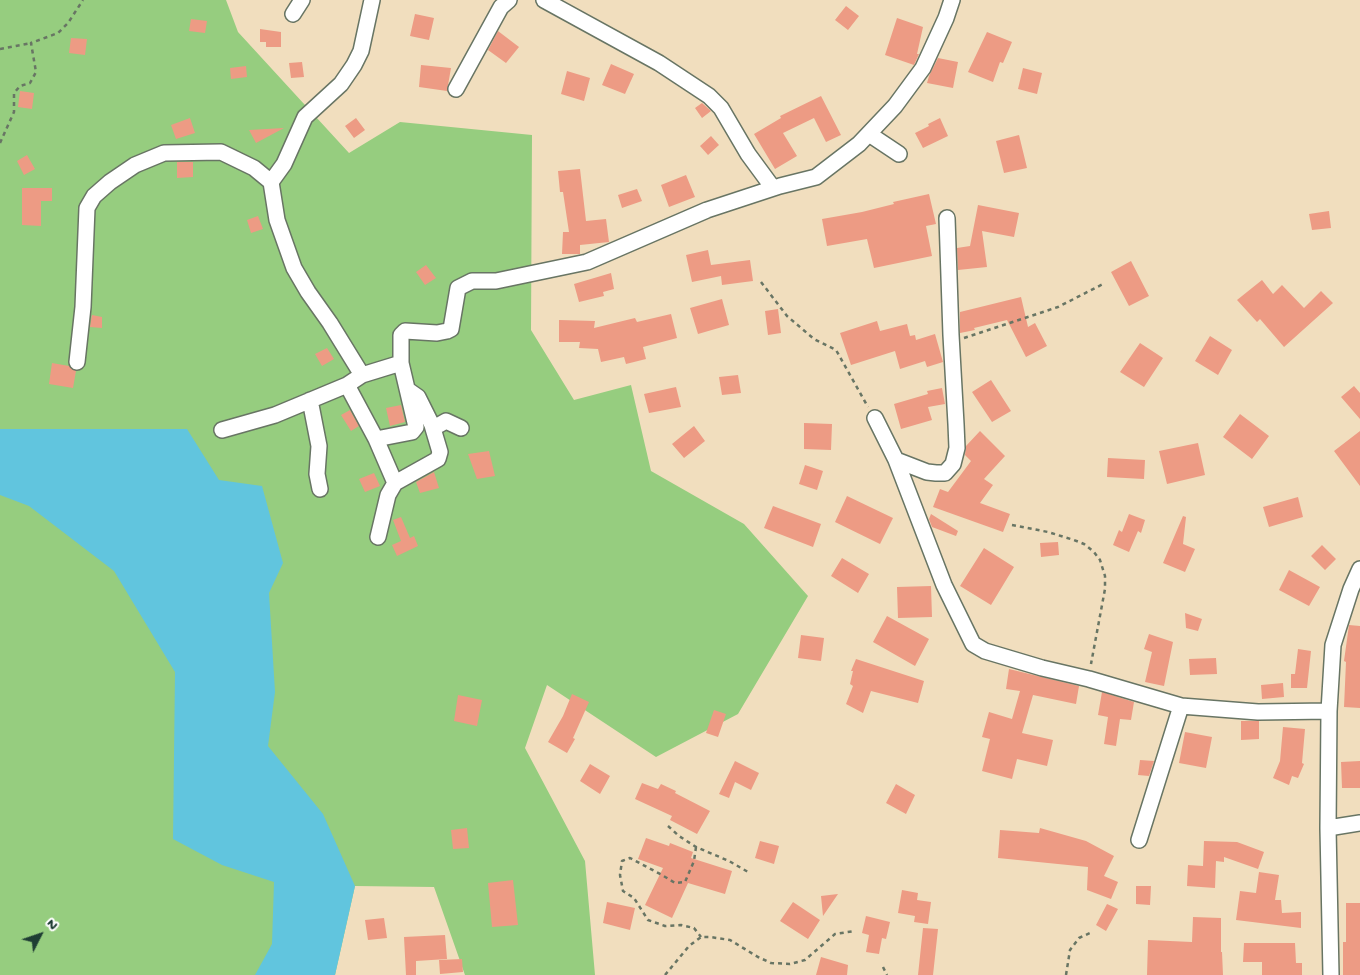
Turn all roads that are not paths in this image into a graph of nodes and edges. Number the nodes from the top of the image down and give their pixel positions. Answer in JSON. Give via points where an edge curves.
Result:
{"nodes":[{"id":1,"x":302,"y":0,"type":"edge"},
{"id":2,"x":372,"y":0,"type":"edge"},
{"id":3,"x":509,"y":0,"type":"edge"},
{"id":4,"x":544,"y":0,"type":"edge"},
{"id":5,"x":952,"y":0,"type":"edge"},
{"id":6,"x":293,"y":14,"type":"dead end"},
{"id":7,"x":456,"y":89,"type":"dead end"},
{"id":8,"x":869,"y":134,"type":"junction"},
{"id":9,"x":899,"y":154,"type":"dead end"},
{"id":10,"x":271,"y":182,"type":"junction"},
{"id":11,"x":773,"y":188,"type":"junction"},
{"id":12,"x":947,"y":218,"type":"dead end"},
{"id":13,"x":77,"y":362,"type":"dead end"},
{"id":14,"x":401,"y":363,"type":"junction"},
{"id":15,"x":362,"y":374,"type":"junction"},
{"id":16,"x":348,"y":385,"type":"junction"},
{"id":17,"x":407,"y":390,"type":"junction"},
{"id":18,"x":310,"y":400,"type":"junction"},
{"id":19,"x":875,"y":418,"type":"road end"},
{"id":20,"x":432,"y":425,"type":"junction"},
{"id":21,"x":460,"y":428,"type":"dead end"},
{"id":22,"x":222,"y":430,"type":"dead end"},
{"id":23,"x":376,"y":439,"type":"junction"},
{"id":24,"x":896,"y":460,"type":"junction"},
{"id":25,"x":395,"y":483,"type":"junction"},
{"id":26,"x":320,"y":489,"type":"dead end"},
{"id":27,"x":378,"y":538,"type":"dead end"},
{"id":28,"x":1360,"y":569,"type":"edge"},
{"id":29,"x":1182,"y":706,"type":"junction"},
{"id":30,"x":1328,"y":711,"type":"junction"},
{"id":31,"x":1360,"y":823,"type":"edge"},
{"id":32,"x":1328,"y":828,"type":"junction"},
{"id":33,"x":1139,"y":840,"type":"dead end"},
{"id":34,"x":1331,"y":975,"type":"edge"}],
"edges":[{"from":1,"to":6,"type":"street"},
{"from":2,"to":10,"type":"street","via":[[361,51],[354,65],[342,84],[306,117],[284,164]]},
{"from":3,"to":7,"type":"street","via":[[501,7]]},
{"from":4,"to":11,"type":"street","via":[[659,63],[709,96]]},
{"from":5,"to":8,"type":"street","via":[[923,68]]},
{"from":8,"to":9,"type":"street"},
{"from":8,"to":11,"type":"street","via":[[816,178]]},
{"from":10,"to":13,"type":"street","via":[[254,168],[221,152],[164,153],[134,165],[94,196],[87,208]]},
{"from":10,"to":15,"type":"street","via":[[277,220],[294,268]]},
{"from":11,"to":14,"type":"street","via":[[708,210],[587,262],[496,281],[464,284],[458,288],[451,329],[437,333],[405,331],[401,335]]},
{"from":12,"to":24,"type":"street","via":[[956,424],[954,464],[945,473],[936,473]]},
{"from":14,"to":15,"type":"street"},
{"from":14,"to":17,"type":"street"},
{"from":15,"to":16,"type":"street"},
{"from":16,"to":18,"type":"street"},
{"from":16,"to":23,"type":"street"},
{"from":17,"to":20,"type":"street","via":[[418,397]]},
{"from":17,"to":23,"type":"street","via":[[416,428],[412,432]]},
{"from":18,"to":22,"type":"street","via":[[275,415]]},
{"from":18,"to":26,"type":"street","via":[[319,446],[317,474]]},
{"from":19,"to":24,"type":"street"},
{"from":20,"to":21,"type":"street","via":[[446,420]]},
{"from":20,"to":25,"type":"street","via":[[440,452],[438,459]]},
{"from":23,"to":25,"type":"street"},
{"from":24,"to":29,"type":"street","via":[[944,585],[973,644],[985,651],[1042,668]]},
{"from":25,"to":27,"type":"street","via":[[388,495]]},
{"from":28,"to":30,"type":"street","via":[[1333,646]]},
{"from":29,"to":30,"type":"street","via":[[1258,712]]},
{"from":29,"to":33,"type":"street"},
{"from":30,"to":32,"type":"street"},
{"from":31,"to":32,"type":"street"},
{"from":32,"to":34,"type":"street"}]}
